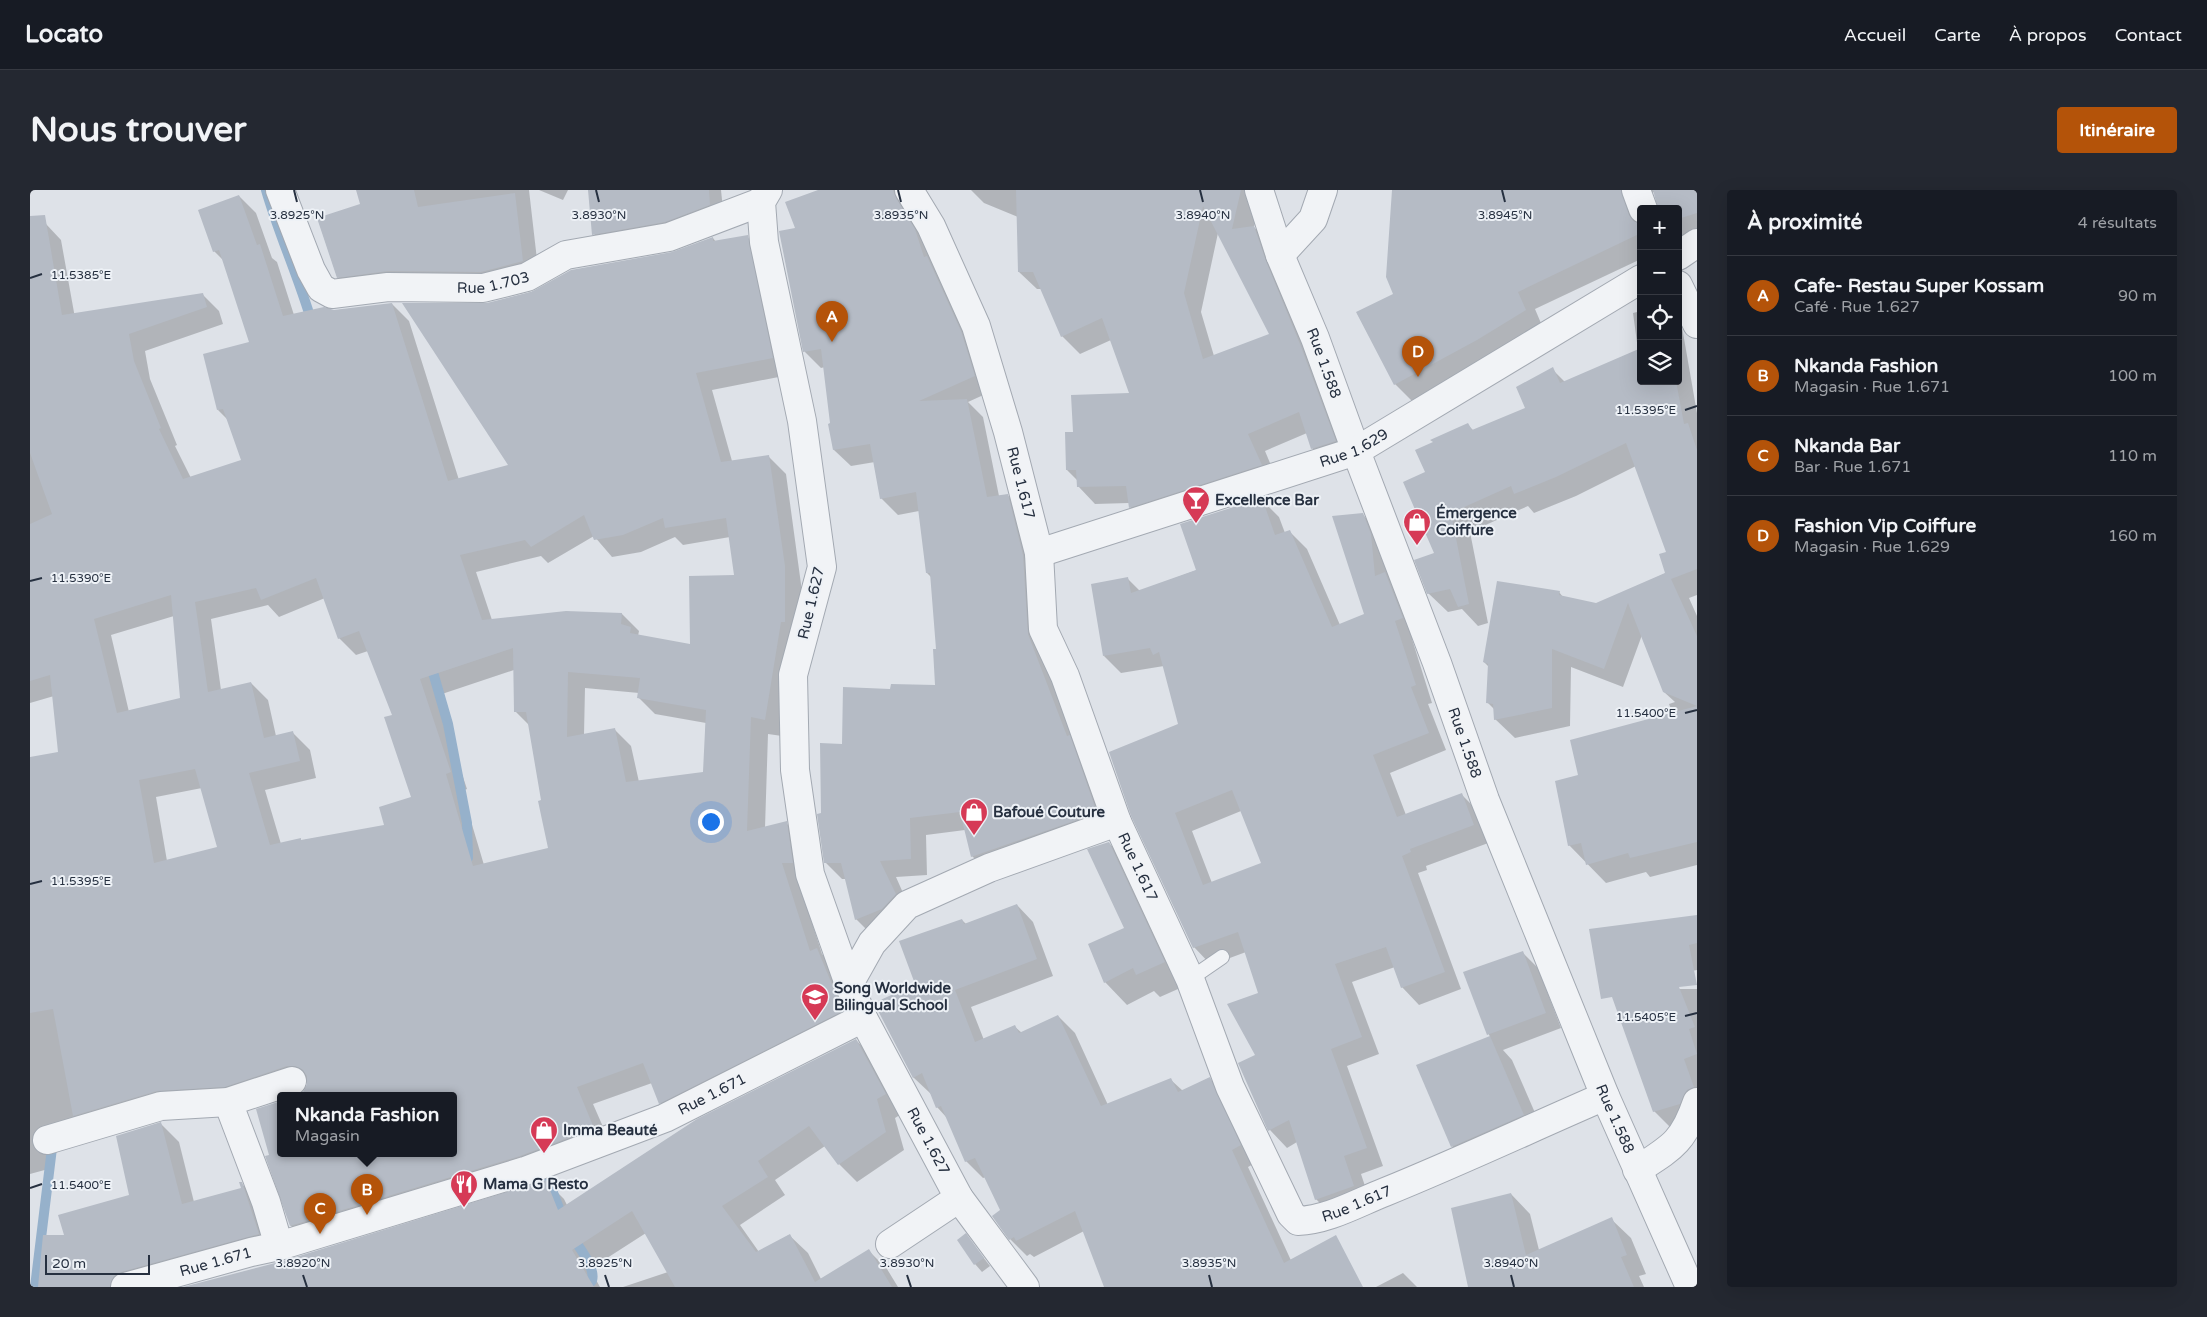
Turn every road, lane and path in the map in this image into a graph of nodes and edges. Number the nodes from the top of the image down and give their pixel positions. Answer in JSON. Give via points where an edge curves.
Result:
{"nodes":[{"id":1,"x":280,"y":190,"type":"edge"},
{"id":2,"x":909,"y":190,"type":"edge"},
{"id":3,"x":1259,"y":190,"type":"edge"},
{"id":4,"x":1323,"y":190,"type":"edge"},
{"id":5,"x":1636,"y":190,"type":"edge"},
{"id":6,"x":764,"y":196,"type":"edge"},
{"id":7,"x":1642,"y":205,"type":"edge"},
{"id":8,"x":1697,"y":244,"type":"edge"},
{"id":9,"x":1682,"y":253,"type":"edge"},
{"id":10,"x":1280,"y":255,"type":"junction"},
{"id":11,"x":1637,"y":280,"type":"edge"},
{"id":12,"x":1682,"y":293,"type":"edge"},
{"id":13,"x":1697,"y":324,"type":"edge"},
{"id":14,"x":1356,"y":451,"type":"junction"},
{"id":15,"x":1039,"y":553,"type":"junction"},
{"id":16,"x":1117,"y":822,"type":"junction"},
{"id":17,"x":1222,"y":958,"type":"dead end"},
{"id":18,"x":1190,"y":979,"type":"junction"},
{"id":19,"x":849,"y":984,"type":"junction"},
{"id":20,"x":864,"y":1018,"type":"junction"},
{"id":21,"x":292,"y":1081,"type":"dead end"},
{"id":22,"x":1604,"y":1096,"type":"junction"},
{"id":23,"x":228,"y":1102,"type":"junction"},
{"id":24,"x":1697,"y":1102,"type":"edge"},
{"id":25,"x":47,"y":1140,"type":"dead end"},
{"id":26,"x":1637,"y":1170,"type":"junction"},
{"id":27,"x":959,"y":1198,"type":"junction"},
{"id":28,"x":890,"y":1244,"type":"dead end"},
{"id":29,"x":279,"y":1246,"type":"junction"},
{"id":30,"x":1018,"y":1285,"type":"edge"},
{"id":31,"x":124,"y":1287,"type":"edge"},
{"id":32,"x":1690,"y":1287,"type":"edge"}],
"edges":[{"from":1,"to":6,"type":"street","name":"Rue 1.703","via":[[311,270],[321,288],[332,294],[388,287],[484,288],[527,277],[566,255],[669,237]]},
{"from":2,"to":15,"type":"street","name":"Rue 1.617","via":[[931,226],[976,326]]},
{"from":3,"to":10,"type":"street","name":"Rue 1.588"},
{"from":4,"to":10,"type":"street","via":[[1313,219]]},
{"from":5,"to":7,"type":"street"},
{"from":6,"to":19,"type":"street","name":"Rue 1.627","via":[[764,242],[802,421],[822,567],[793,675],[795,770],[810,874]]},
{"from":8,"to":9,"type":"street"},
{"from":10,"to":14,"type":"street","name":"Rue 1.588","via":[[1315,338]]},
{"from":11,"to":14,"type":"street","name":"Rue 1.629"},
{"from":12,"to":13,"type":"street"},
{"from":14,"to":15,"type":"street","name":"Rue 1.629"},
{"from":14,"to":22,"type":"street","name":"Rue 1.588","via":[[1485,800]]},
{"from":15,"to":16,"type":"street","name":"Rue 1.617","via":[[1043,629],[1065,676]]},
{"from":16,"to":18,"type":"street","name":"Rue 1.617"},
{"from":16,"to":19,"type":"street","via":[[989,868],[907,905],[872,943]]},
{"from":17,"to":18,"type":"lane"},
{"from":18,"to":22,"type":"street","name":"Rue 1.617","via":[[1230,1087],[1291,1214],[1298,1220],[1329,1215]]},
{"from":19,"to":20,"type":"street","name":"Rue 1.627"},
{"from":20,"to":27,"type":"street","name":"Rue 1.627"},
{"from":20,"to":29,"type":"street","name":"Rue 1.671","via":[[664,1118],[525,1171]]},
{"from":21,"to":23,"type":"street"},
{"from":22,"to":26,"type":"street","name":"Rue 1.588"},
{"from":23,"to":25,"type":"street","via":[[161,1106]]},
{"from":23,"to":29,"type":"street"},
{"from":24,"to":26,"type":"street","via":[[1692,1118],[1673,1146]]},
{"from":26,"to":32,"type":"street","name":"Rue 1.588"},
{"from":27,"to":28,"type":"street"},
{"from":27,"to":30,"type":"street","name":"Rue 1.627"},
{"from":29,"to":31,"type":"street","name":"Rue 1.671"}]}
